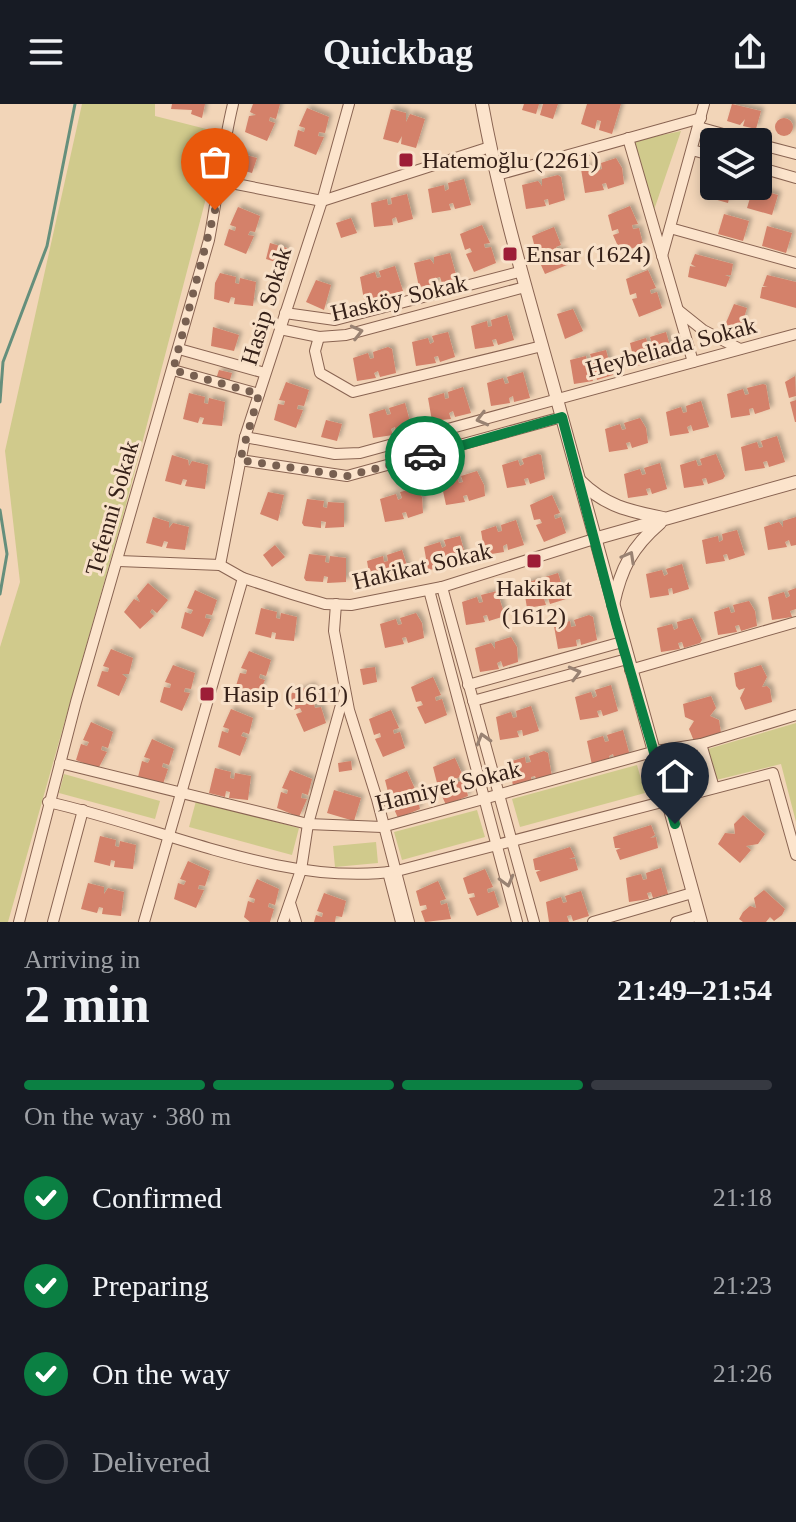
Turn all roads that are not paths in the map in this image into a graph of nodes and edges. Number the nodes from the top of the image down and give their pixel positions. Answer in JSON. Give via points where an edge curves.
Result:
{"nodes":[{"id":1,"x":233,"y":104,"type":"edge"},
{"id":2,"x":349,"y":104,"type":"edge"},
{"id":3,"x":482,"y":104,"type":"edge"},
{"id":4,"x":704,"y":104,"type":"edge"},
{"id":5,"x":699,"y":122,"type":"junction"},
{"id":6,"x":715,"y":128,"type":"edge"},
{"id":7,"x":628,"y":138,"type":"junction"},
{"id":8,"x":490,"y":147,"type":"junction"},
{"id":9,"x":772,"y":148,"type":"edge"},
{"id":10,"x":692,"y":150,"type":"junction"},
{"id":11,"x":700,"y":152,"type":"edge"},
{"id":12,"x":796,"y":154,"type":"edge"},
{"id":13,"x":772,"y":171,"type":"edge"},
{"id":14,"x":497,"y":175,"type":"junction"},
{"id":15,"x":796,"y":178,"type":"edge"},
{"id":16,"x":221,"y":181,"type":"junction"},
{"id":17,"x":322,"y":201,"type":"junction"},
{"id":18,"x":670,"y":228,"type":"junction"},
{"id":19,"x":662,"y":256,"type":"junction"},
{"id":20,"x":796,"y":263,"type":"edge"},
{"id":21,"x":519,"y":272,"type":"junction"},
{"id":22,"x":525,"y":287,"type":"junction"},
{"id":23,"x":677,"y":309,"type":"junction"},
{"id":24,"x":285,"y":313,"type":"junction"},
{"id":25,"x":280,"y":329,"type":"junction"},
{"id":26,"x":796,"y":334,"type":"edge"},
{"id":27,"x":319,"y":337,"type":"junction"},
{"id":28,"x":542,"y":346,"type":"junction"},
{"id":29,"x":179,"y":349,"type":"junction"},
{"id":30,"x":740,"y":349,"type":"junction"},
{"id":31,"x":693,"y":362,"type":"junction"},
{"id":32,"x":173,"y":370,"type":"junction"},
{"id":33,"x":265,"y":373,"type":"junction"},
{"id":34,"x":259,"y":394,"type":"junction"},
{"id":35,"x":557,"y":398,"type":"junction"},
{"id":36,"x":562,"y":417,"type":"junction"},
{"id":37,"x":245,"y":437,"type":"junction"},
{"id":38,"x":240,"y":460,"type":"junction"},
{"id":39,"x":580,"y":481,"type":"junction"},
{"id":40,"x":796,"y":482,"type":"edge"},
{"id":41,"x":666,"y":519,"type":"junction"},
{"id":42,"x":594,"y":539,"type":"junction"},
{"id":43,"x":119,"y":561,"type":"junction"},
{"id":44,"x":220,"y":565,"type":"junction"},
{"id":45,"x":243,"y":578,"type":"junction"},
{"id":46,"x":442,"y":587,"type":"junction"},
{"id":47,"x":429,"y":590,"type":"junction"},
{"id":48,"x":336,"y":604,"type":"junction"},
{"id":49,"x":612,"y":609,"type":"junction"},
{"id":50,"x":796,"y":622,"type":"edge"},
{"id":51,"x":622,"y":642,"type":"junction"},
{"id":52,"x":628,"y":664,"type":"junction"},
{"id":53,"x":468,"y":685,"type":"junction"},
{"id":54,"x":345,"y":692,"type":"junction"},
{"id":55,"x":473,"y":701,"type":"junction"},
{"id":56,"x":796,"y":715,"type":"edge"},
{"id":57,"x":701,"y":744,"type":"junction"},
{"id":58,"x":656,"y":751,"type":"junction"},
{"id":59,"x":60,"y":763,"type":"junction"},
{"id":60,"x":714,"y":788,"type":"junction"},
{"id":61,"x":182,"y":794,"type":"junction"},
{"id":62,"x":500,"y":796,"type":"junction"},
{"id":63,"x":669,"y":798,"type":"junction"},
{"id":64,"x":483,"y":800,"type":"junction"},
{"id":65,"x":48,"y":802,"type":"junction"},
{"id":66,"x":83,"y":810,"type":"junction"},
{"id":67,"x":308,"y":824,"type":"junction"},
{"id":68,"x":382,"y":827,"type":"junction"},
{"id":69,"x":169,"y":836,"type":"junction"},
{"id":70,"x":512,"y":840,"type":"junction"},
{"id":71,"x":497,"y":844,"type":"junction"},
{"id":72,"x":796,"y":855,"type":"edge"},
{"id":73,"x":301,"y":870,"type":"junction"},
{"id":74,"x":393,"y":872,"type":"junction"},
{"id":75,"x":692,"y":893,"type":"junction"},
{"id":76,"x":290,"y":903,"type":"junction"},
{"id":77,"x":700,"y":919,"type":"edge"},
{"id":78,"x":19,"y":922,"type":"edge"},
{"id":79,"x":53,"y":922,"type":"edge"},
{"id":80,"x":144,"y":922,"type":"edge"},
{"id":81,"x":283,"y":922,"type":"edge"},
{"id":82,"x":296,"y":922,"type":"edge"},
{"id":83,"x":401,"y":922,"type":"edge"},
{"id":84,"x":409,"y":922,"type":"edge"},
{"id":85,"x":517,"y":922,"type":"edge"},
{"id":86,"x":534,"y":922,"type":"edge"},
{"id":87,"x":593,"y":922,"type":"edge"},
{"id":88,"x":676,"y":922,"type":"edge"}],
"edges":[{"from":1,"to":16,"type":"street","name":"Tefenni Sokak"},
{"from":2,"to":17,"type":"street","name":"Hasip Sokak"},
{"from":3,"to":8,"type":"street"},
{"from":4,"to":5,"type":"street"},
{"from":5,"to":6,"type":"street"},
{"from":5,"to":7,"type":"street"},
{"from":5,"to":10,"type":"street"},
{"from":7,"to":14,"type":"street"},
{"from":7,"to":19,"type":"street"},
{"from":8,"to":14,"type":"street"},
{"from":8,"to":17,"type":"street"},
{"from":9,"to":12,"type":"street"},
{"from":10,"to":11,"type":"street"},
{"from":10,"to":18,"type":"street"},
{"from":13,"to":15,"type":"street"},
{"from":14,"to":21,"type":"street"},
{"from":16,"to":17,"type":"street"},
{"from":16,"to":29,"type":"street","name":"Tefenni Sokak"},
{"from":17,"to":24,"type":"street","name":"Hasip Sokak"},
{"from":18,"to":19,"type":"street"},
{"from":18,"to":20,"type":"street"},
{"from":19,"to":23,"type":"street"},
{"from":21,"to":22,"type":"street"},
{"from":21,"to":24,"type":"street","via":[[335,320]]},
{"from":27,"to":22,"type":"street","name":"Hasköy Sokak","one_way":true,"via":[[346,335]]},
{"from":22,"to":28,"type":"street"},
{"from":23,"to":30,"type":"street"},
{"from":23,"to":31,"type":"street"},
{"from":24,"to":25,"type":"street","name":"Hasip Sokak"},
{"from":25,"to":27,"type":"street","name":"Hasköy Sokak"},
{"from":25,"to":33,"type":"street","name":"Hasip Sokak"},
{"from":26,"to":30,"type":"street","name":"Heybeliada Sokak"},
{"from":27,"to":28,"type":"street","via":[[315,351],[320,373],[353,392]]},
{"from":28,"to":35,"type":"street"},
{"from":29,"to":32,"type":"street","name":"Tefenni Sokak"},
{"from":29,"to":33,"type":"street"},
{"from":30,"to":31,"type":"street","name":"Heybeliada Sokak"},
{"from":31,"to":35,"type":"street","name":"Heybeliada Sokak"},
{"from":32,"to":34,"type":"street"},
{"from":32,"to":43,"type":"street","name":"Tefenni Sokak"},
{"from":33,"to":34,"type":"street","name":"Hasip Sokak"},
{"from":34,"to":37,"type":"street","name":"Hasip Sokak"},
{"from":35,"to":36,"type":"street"},
{"from":35,"to":37,"type":"street","name":"Heybeliada Sokak","one_way":true,"via":[[360,453],[335,454]]},
{"from":36,"to":38,"type":"street","via":[[347,476]]},
{"from":36,"to":39,"type":"street"},
{"from":37,"to":38,"type":"street","name":"Hasip Sokak"},
{"from":38,"to":44,"type":"street","name":"Hasip Sokak"},
{"from":39,"to":41,"type":"street","via":[[624,511]]},
{"from":39,"to":42,"type":"street"},
{"from":40,"to":41,"type":"street"},
{"from":41,"to":42,"type":"street"},
{"from":49,"to":41,"type":"street","one_way":true,"via":[[624,563],[637,543]]},
{"from":42,"to":46,"type":"street","name":"Hakikat Sokak"},
{"from":42,"to":49,"type":"street"},
{"from":43,"to":44,"type":"street","name":"Hakikat Sokak"},
{"from":43,"to":59,"type":"street","name":"Tefenni Sokak"},
{"from":44,"to":45,"type":"street","name":"Hakikat Sokak"},
{"from":45,"to":48,"type":"street","name":"Hakikat Sokak"},
{"from":45,"to":61,"type":"street"},
{"from":46,"to":47,"type":"street","name":"Hakikat Sokak"},
{"from":46,"to":53,"type":"street"},
{"from":47,"to":48,"type":"street","name":"Hakikat Sokak"},
{"from":47,"to":64,"type":"street"},
{"from":48,"to":54,"type":"street","via":[[334,631]]},
{"from":49,"to":51,"type":"street"},
{"from":50,"to":52,"type":"street"},
{"from":51,"to":52,"type":"street"},
{"from":51,"to":53,"type":"street"},
{"from":55,"to":52,"type":"street","one_way":true},
{"from":52,"to":58,"type":"street"},
{"from":53,"to":55,"type":"street"},
{"from":54,"to":67,"type":"street"},
{"from":54,"to":68,"type":"street"},
{"from":62,"to":55,"type":"street","one_way":true},
{"from":56,"to":57,"type":"street","name":"Hamiyet Sokak"},
{"from":57,"to":58,"type":"street","name":"Hamiyet Sokak"},
{"from":57,"to":60,"type":"street"},
{"from":58,"to":62,"type":"street","name":"Hamiyet Sokak"},
{"from":58,"to":63,"type":"street"},
{"from":59,"to":61,"type":"street","name":"Hamiyet Sokak"},
{"from":59,"to":65,"type":"street","name":"Tefenni Sokak"},
{"from":60,"to":63,"type":"street"},
{"from":60,"to":72,"type":"street","via":[[773,773]]},
{"from":61,"to":67,"type":"street","name":"Hamiyet Sokak"},
{"from":61,"to":69,"type":"street"},
{"from":62,"to":64,"type":"street","name":"Hamiyet Sokak"},
{"from":62,"to":70,"type":"street"},
{"from":63,"to":70,"type":"street"},
{"from":63,"to":75,"type":"street"},
{"from":64,"to":68,"type":"street","name":"Hamiyet Sokak"},
{"from":64,"to":71,"type":"street"},
{"from":65,"to":66,"type":"street"},
{"from":65,"to":78,"type":"street","name":"Tefenni Sokak"},
{"from":66,"to":69,"type":"street"},
{"from":66,"to":79,"type":"street"},
{"from":67,"to":68,"type":"street","name":"Hamiyet Sokak"},
{"from":67,"to":73,"type":"street"},
{"from":68,"to":74,"type":"street"},
{"from":69,"to":73,"type":"street"},
{"from":69,"to":80,"type":"street"},
{"from":70,"to":71,"type":"street"},
{"from":70,"to":86,"type":"street"},
{"from":71,"to":74,"type":"street"},
{"from":71,"to":85,"type":"street","one_way":true},
{"from":73,"to":74,"type":"street"},
{"from":73,"to":76,"type":"street"},
{"from":74,"to":83,"type":"street"},
{"from":74,"to":84,"type":"street"},
{"from":75,"to":77,"type":"street"},
{"from":75,"to":87,"type":"street"},
{"from":76,"to":81,"type":"street"},
{"from":76,"to":82,"type":"street"},
{"from":77,"to":88,"type":"street"}]}
